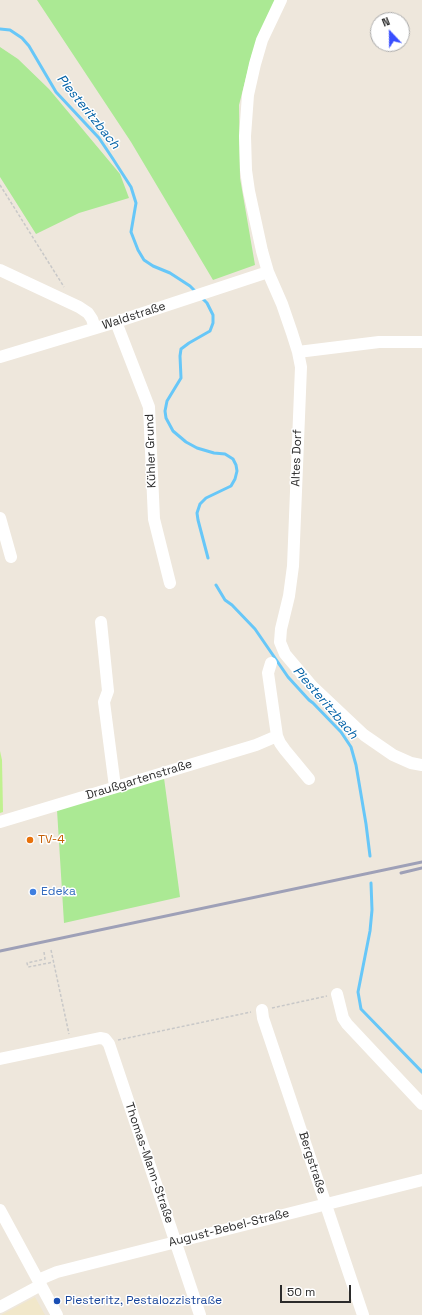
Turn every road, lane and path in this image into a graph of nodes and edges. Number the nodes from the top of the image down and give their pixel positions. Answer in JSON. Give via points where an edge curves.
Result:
{"nodes":[{"id":1,"x":281,"y":0,"type":"edge"},
{"id":2,"x":0,"y":186,"type":"edge"},
{"id":3,"x":0,"y":270,"type":"edge"},
{"id":4,"x":268,"y":272,"type":"junction"},
{"id":5,"x":66,"y":300,"type":"junction"},
{"id":6,"x":116,"y":322,"type":"junction"},
{"id":7,"x":95,"y":328,"type":"junction"},
{"id":8,"x":422,"y":342,"type":"edge"},
{"id":9,"x":298,"y":352,"type":"junction"},
{"id":10,"x":0,"y":357,"type":"edge"},
{"id":11,"x":0,"y":518,"type":"edge"},
{"id":12,"x":11,"y":557,"type":"dead end"},
{"id":13,"x":170,"y":583,"type":"dead end"},
{"id":14,"x":101,"y":622,"type":"dead end"},
{"id":15,"x":271,"y":663,"type":"dead end"},
{"id":16,"x":277,"y":736,"type":"junction"},
{"id":17,"x":422,"y":764,"type":"edge"},
{"id":18,"x":309,"y":778,"type":"dead end"},
{"id":19,"x":115,"y":787,"type":"junction"},
{"id":20,"x":0,"y":822,"type":"edge"},
{"id":21,"x":51,"y":950,"type":"dead end"},
{"id":22,"x":44,"y":952,"type":"dead end"},
{"id":23,"x":54,"y":962,"type":"junction"},
{"id":24,"x":337,"y":994,"type":"joint"},
{"id":25,"x":262,"y":1010,"type":"junction"},
{"id":26,"x":104,"y":1041,"type":"junction"},
{"id":27,"x":71,"y":1044,"type":"junction"},
{"id":28,"x":0,"y":1059,"type":"edge"},
{"id":29,"x":422,"y":1104,"type":"edge"},
{"id":30,"x":422,"y":1180,"type":"edge"},
{"id":31,"x":326,"y":1204,"type":"junction"},
{"id":32,"x":0,"y":1210,"type":"edge"},
{"id":33,"x":176,"y":1242,"type":"junction"},
{"id":34,"x":39,"y":1282,"type":"junction"},
{"id":35,"x":0,"y":1307,"type":"edge"},
{"id":36,"x":57,"y":1315,"type":"edge"},
{"id":37,"x":200,"y":1315,"type":"edge"},
{"id":38,"x":363,"y":1315,"type":"edge"}],
"edges":[{"from":1,"to":4,"type":"street","name":"Altes Dorf","via":[[258,51],[246,113],[248,191]]},
{"from":2,"to":5,"type":"path","via":[[62,283]]},
{"from":3,"to":5,"type":"street"},
{"from":4,"to":6,"type":"street","name":"Waldstraße"},
{"from":4,"to":9,"type":"street","name":"Altes Dorf"},
{"from":5,"to":7,"type":"street","via":[[88,313]]},
{"from":6,"to":7,"type":"street","name":"Waldstraße"},
{"from":6,"to":13,"type":"street","name":"Kühler Grund","via":[[149,407],[154,520]]},
{"from":7,"to":10,"type":"street","name":"Waldstraße"},
{"from":8,"to":9,"type":"street","via":[[379,342]]},
{"from":9,"to":17,"type":"street","name":"Altes Dorf","via":[[301,374],[294,551],[289,596],[280,636],[282,648],[312,686],[364,734],[393,755],[412,763]]},
{"from":11,"to":12,"type":"street"},
{"from":14,"to":19,"type":"street","via":[[108,691],[104,702]]},
{"from":15,"to":16,"type":"street","via":[[268,673]]},
{"from":16,"to":18,"type":"street","via":[[285,750]]},
{"from":16,"to":19,"type":"street","name":"Draußgartenstraße","via":[[256,745]]},
{"from":19,"to":20,"type":"street","name":"Draußgartenstraße"},
{"from":21,"to":23,"type":"path"},
{"from":22,"to":23,"type":"path","via":[[45,959],[27,963],[28,967]]},
{"from":23,"to":27,"type":"path"},
{"from":24,"to":25,"type":"path"},
{"from":24,"to":29,"type":"street","via":[[347,1024]]},
{"from":25,"to":26,"type":"path"},
{"from":25,"to":31,"type":"street","name":"Bergstraße"},
{"from":26,"to":27,"type":"street"},
{"from":26,"to":33,"type":"street","name":"Thomas-Mann-Straße"},
{"from":27,"to":28,"type":"street"},
{"from":30,"to":31,"type":"street","name":"August-Bebel-Straße"},
{"from":31,"to":33,"type":"street","name":"August-Bebel-Straße"},
{"from":31,"to":38,"type":"street","name":"Bergstraße"},
{"from":32,"to":34,"type":"street"},
{"from":33,"to":34,"type":"street","name":"August-Bebel-Straße","via":[[57,1272]]},
{"from":33,"to":37,"type":"street","name":"Thomas-Mann-Straße"},
{"from":34,"to":35,"type":"street","name":"August-Bebel-Straße"},
{"from":34,"to":36,"type":"street"}]}
